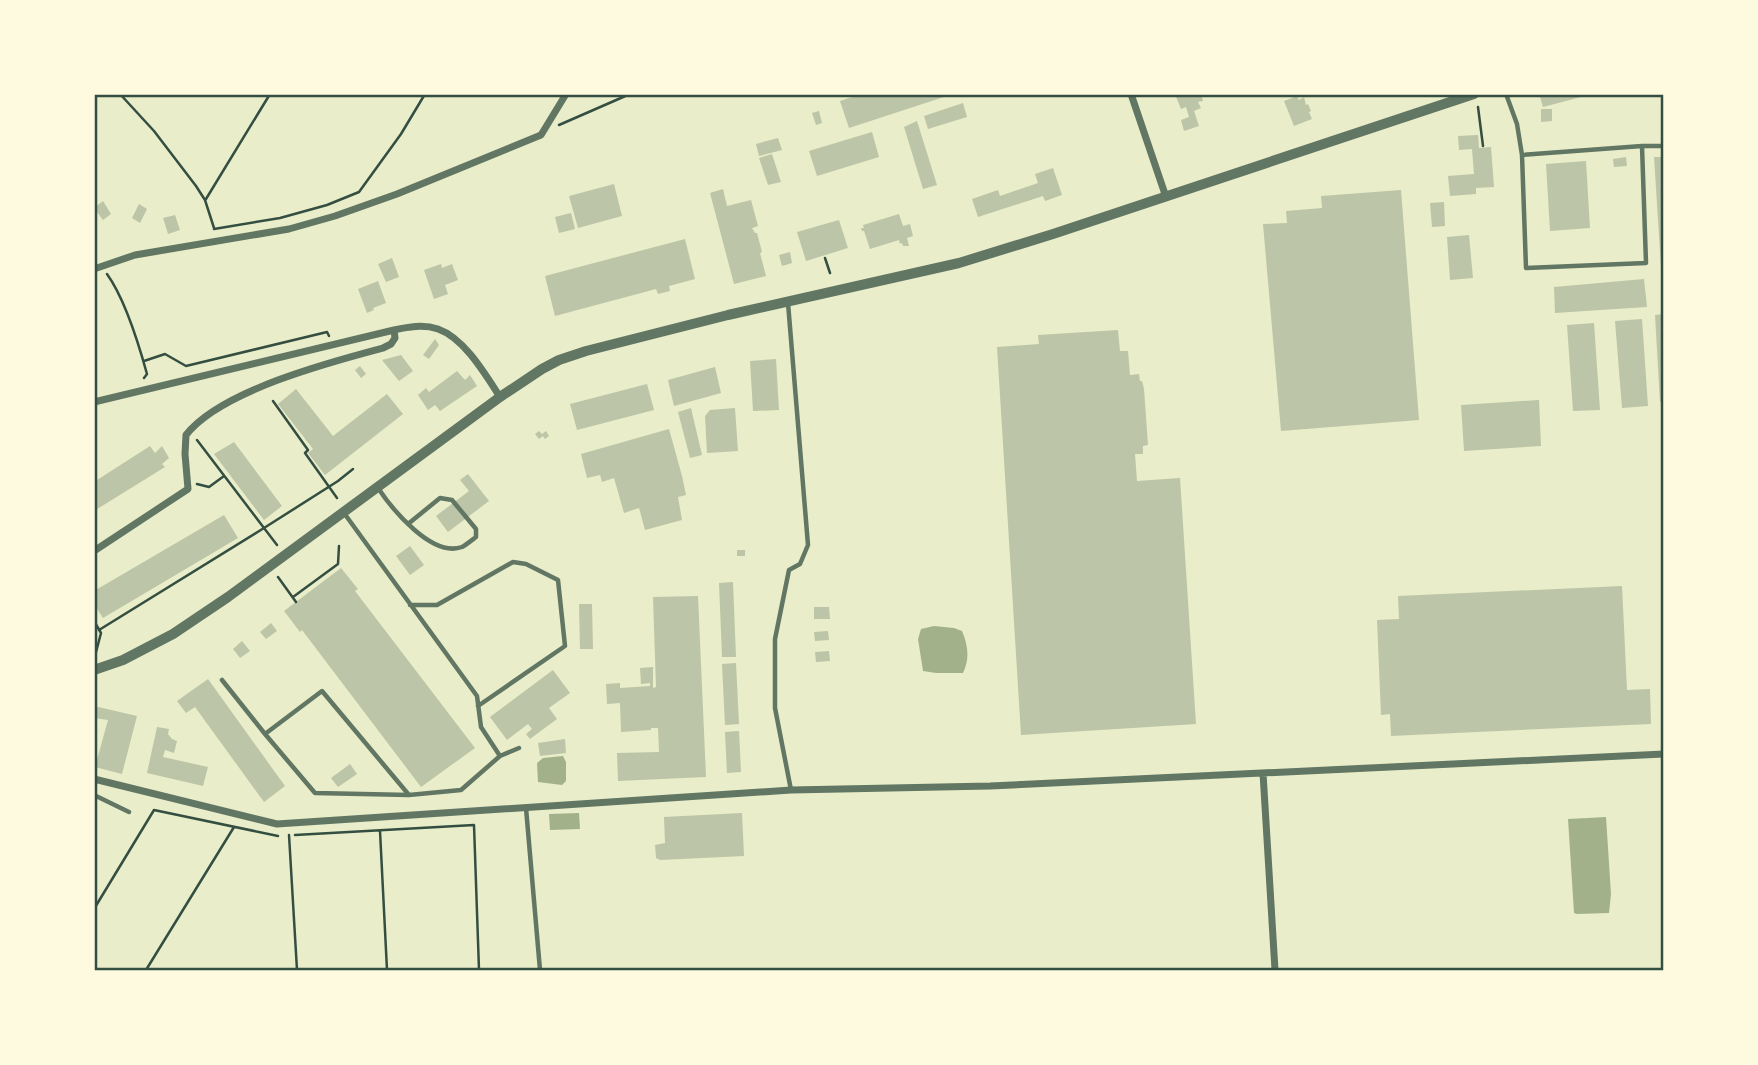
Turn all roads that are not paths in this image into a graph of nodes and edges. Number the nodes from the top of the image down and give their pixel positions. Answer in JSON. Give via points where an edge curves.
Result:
{"nodes":[{"id":1,"x":566,"y":94,"type":"edge"},
{"id":2,"x":1130,"y":94,"type":"edge"},
{"id":3,"x":1474,"y":94,"type":"edge"},
{"id":4,"x":1506,"y":94,"type":"edge"},
{"id":5,"x":1642,"y":146,"type":"junction"},
{"id":6,"x":1664,"y":146,"type":"edge"},
{"id":7,"x":1522,"y":155,"type":"junction"},
{"id":8,"x":1166,"y":197,"type":"junction"},
{"id":9,"x":97,"y":267,"type":"edge"},
{"id":10,"x":788,"y":303,"type":"junction"},
{"id":11,"x":394,"y":330,"type":"junction"},
{"id":12,"x":500,"y":397,"type":"junction"},
{"id":13,"x":94,"y":402,"type":"edge"},
{"id":14,"x":378,"y":488,"type":"junction"},
{"id":15,"x":344,"y":512,"type":"junction"},
{"id":16,"x":408,"y":524,"type":"junction"},
{"id":17,"x":94,"y":551,"type":"edge"},
{"id":18,"x":410,"y":604,"type":"junction"},
{"id":19,"x":94,"y":670,"type":"edge"},
{"id":20,"x":222,"y":680,"type":"dead end"},
{"id":21,"x":478,"y":706,"type":"junction"},
{"id":22,"x":265,"y":734,"type":"junction"},
{"id":23,"x":519,"y":748,"type":"dead end"},
{"id":24,"x":1664,"y":754,"type":"edge"},
{"id":25,"x":500,"y":756,"type":"junction"},
{"id":26,"x":1263,"y":773,"type":"junction"},
{"id":27,"x":94,"y":779,"type":"edge"},
{"id":28,"x":791,"y":790,"type":"junction"},
{"id":29,"x":94,"y":795,"type":"edge"},
{"id":30,"x":409,"y":795,"type":"junction"},
{"id":31,"x":526,"y":808,"type":"junction"},
{"id":32,"x":129,"y":812,"type":"dead end"},
{"id":33,"x":540,"y":971,"type":"edge"},
{"id":34,"x":1275,"y":971,"type":"edge"}],
"edges":[{"from":1,"to":9,"type":"street","via":[[541,135],[397,194],[289,229],[135,255]]},
{"from":2,"to":8,"type":"street"},
{"from":3,"to":8,"type":"street"},
{"from":4,"to":7,"type":"lane"},
{"from":5,"to":6,"type":"lane"},
{"from":5,"to":7,"type":"lane"},
{"from":5,"to":7,"type":"lane","via":[[1646,263],[1526,268]]},
{"from":8,"to":10,"type":"street","via":[[958,263]]},
{"from":10,"to":12,"type":"street","via":[[586,351],[542,369]]},
{"from":10,"to":28,"type":"lane","via":[[808,545],[800,564],[789,570],[775,639],[775,708]]},
{"from":11,"to":12,"type":"street","via":[[419,326],[446,333],[469,353]]},
{"from":11,"to":13,"type":"street"},
{"from":11,"to":17,"type":"street","via":[[396,338],[383,348],[286,377],[239,397],[200,421],[186,435],[188,489]]},
{"from":12,"to":14,"type":"street"},
{"from":14,"to":15,"type":"street"},
{"from":14,"to":16,"type":"lane"},
{"from":15,"to":18,"type":"lane"},
{"from":15,"to":19,"type":"street","via":[[169,637]]},
{"from":16,"to":16,"type":"lane","via":[[429,541],[448,548],[461,547],[476,537],[476,529],[452,500],[440,498]]},
{"from":18,"to":21,"type":"lane","via":[[477,696]]},
{"from":18,"to":21,"type":"lane","via":[[437,605],[513,562],[558,580],[565,646]]},
{"from":20,"to":22,"type":"lane"},
{"from":21,"to":25,"type":"lane","via":[[481,727]]},
{"from":22,"to":30,"type":"lane","via":[[315,793]]},
{"from":22,"to":30,"type":"lane","via":[[322,691]]},
{"from":23,"to":25,"type":"lane"},
{"from":24,"to":26,"type":"street"},
{"from":25,"to":30,"type":"lane","via":[[461,790]]},
{"from":26,"to":28,"type":"street"},
{"from":26,"to":34,"type":"street"},
{"from":27,"to":31,"type":"street","via":[[277,824]]},
{"from":28,"to":31,"type":"street"},
{"from":29,"to":32,"type":"lane"},
{"from":31,"to":33,"type":"lane"}]}
